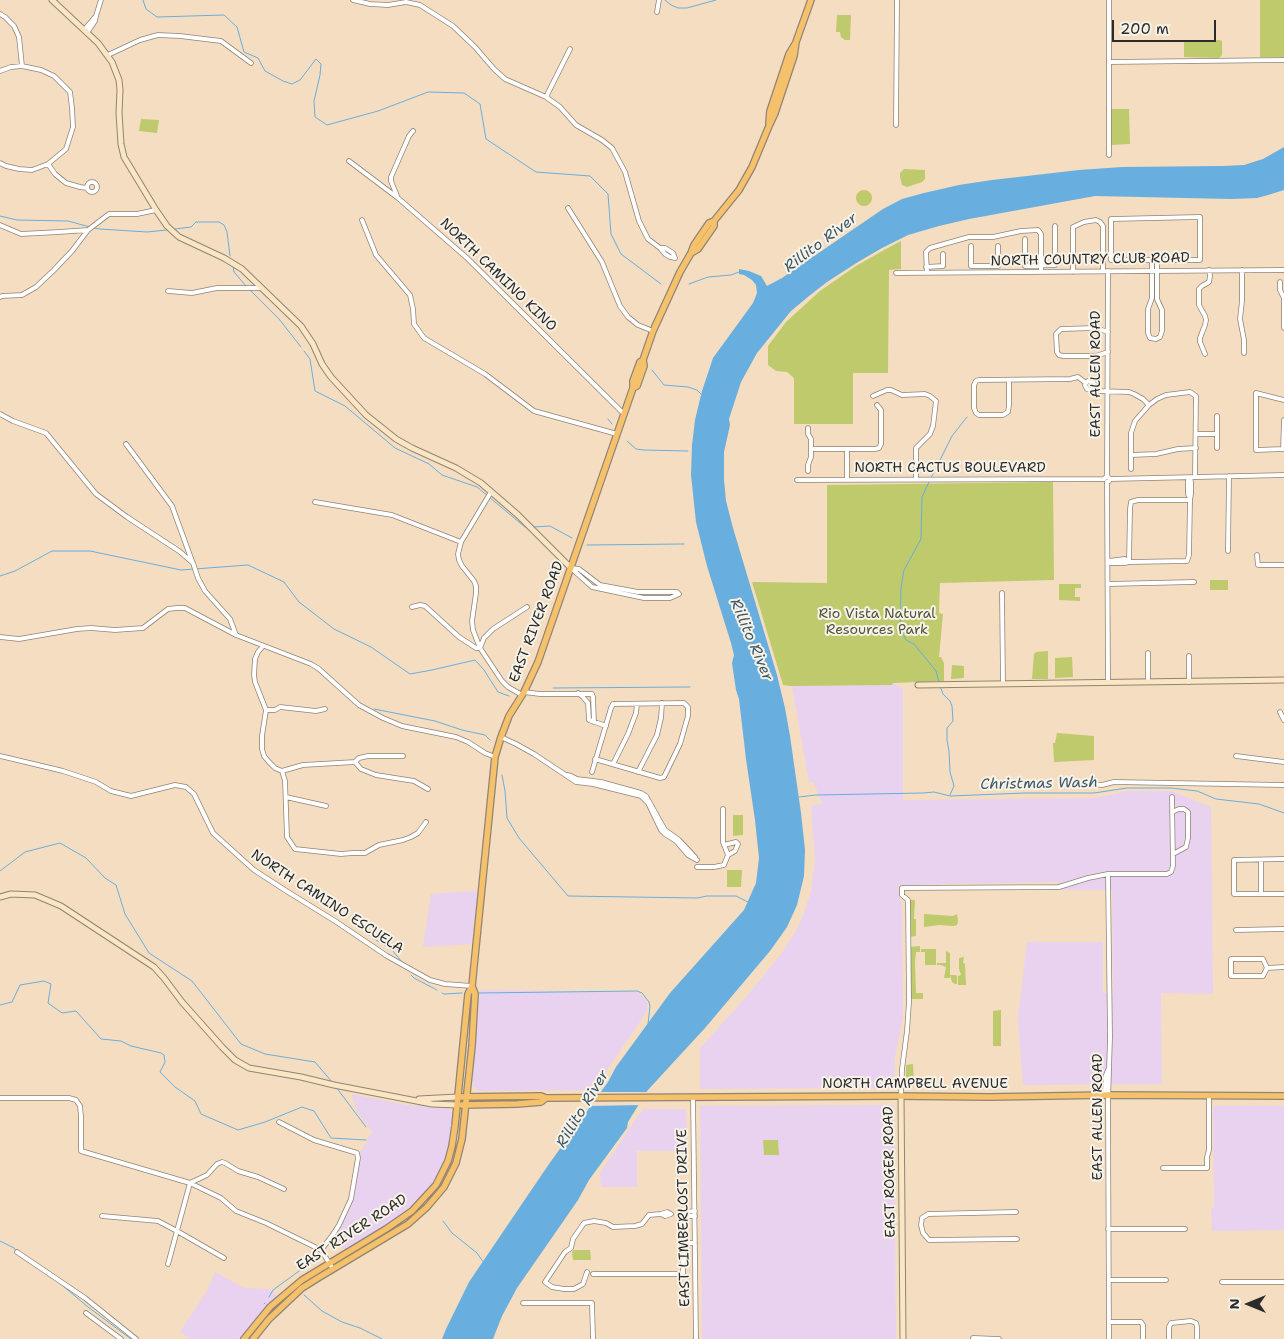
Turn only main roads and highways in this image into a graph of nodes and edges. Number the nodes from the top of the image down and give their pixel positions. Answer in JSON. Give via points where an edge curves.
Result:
{"nodes":[{"id":1,"x":811,"y":0,"type":"edge"},
{"id":2,"x":472,"y":986,"type":"junction"},
{"id":3,"x":1284,"y":1096,"type":"edge"},
{"id":4,"x":458,"y":1097,"type":"junction"},
{"id":5,"x":467,"y":1097,"type":"junction"},
{"id":6,"x":546,"y":1098,"type":"junction"},
{"id":7,"x":457,"y":1105,"type":"junction"},
{"id":8,"x":466,"y":1105,"type":"junction"},
{"id":9,"x":244,"y":1339,"type":"edge"},
{"id":10,"x":253,"y":1339,"type":"edge"}],
"edges":[{"from":1,"to":2,"type":"main road","name":"EAST RIVER ROAD","via":[[789,54],[768,126],[748,176],[714,221],[698,249],[691,253],[653,331],[644,366],[637,386],[633,388],[538,662],[500,737],[495,757]]},
{"from":2,"to":4,"type":"main road","name":"EAST RIVER ROAD","via":[[468,994]]},
{"from":2,"to":5,"type":"main road","name":"EAST RIVER ROAD","via":[[475,994]]},
{"from":3,"to":6,"type":"main road","name":"NORTH CAMPBELL AVENUE"},
{"from":4,"to":5,"type":"main road","name":"NORTH CAMPBELL AVENUE"},
{"from":4,"to":7,"type":"main road","name":"EAST RIVER ROAD"},
{"from":5,"to":6,"type":"main road","name":"NORTH CAMPBELL AVENUE"},
{"from":5,"to":8,"type":"main road","name":"EAST RIVER ROAD"},
{"from":6,"to":8,"type":"main road","name":"NORTH CAMPBELL AVENUE","via":[[541,1102]]},
{"from":7,"to":8,"type":"main road","name":"NORTH CAMPBELL AVENUE"},
{"from":7,"to":9,"type":"main road","name":"EAST RIVER ROAD","via":[[450,1154],[431,1192],[403,1218],[302,1280],[273,1304]]},
{"from":8,"to":10,"type":"main road","name":"EAST RIVER ROAD","via":[[456,1163],[436,1197],[408,1224],[294,1295]]}]}
